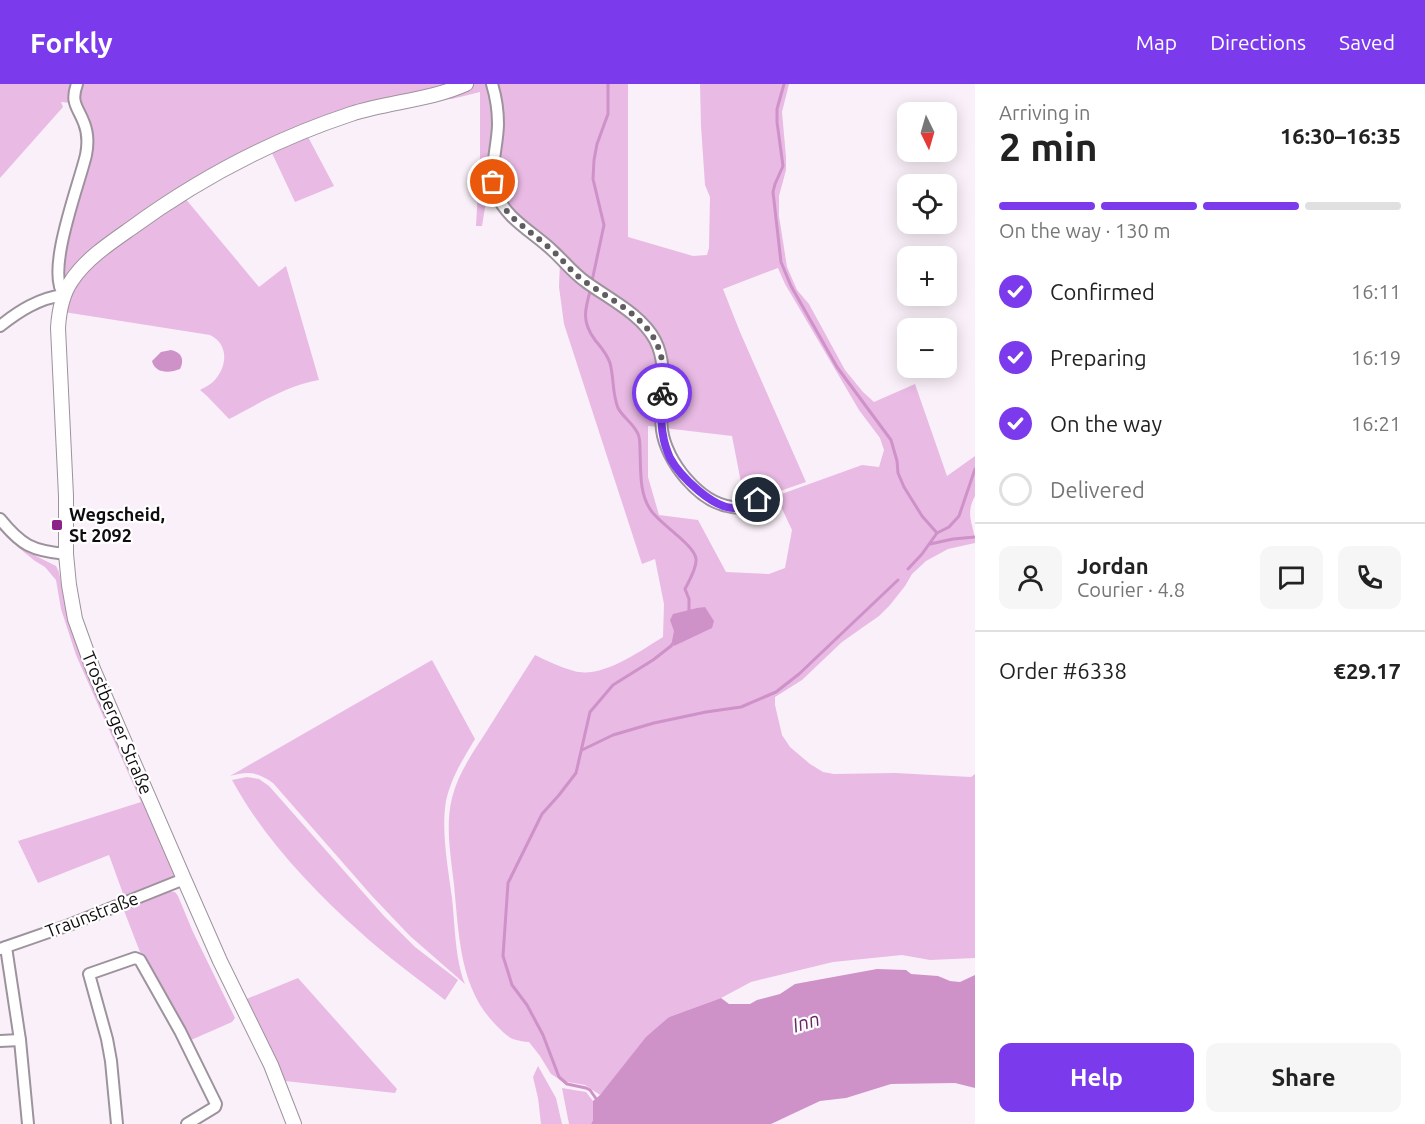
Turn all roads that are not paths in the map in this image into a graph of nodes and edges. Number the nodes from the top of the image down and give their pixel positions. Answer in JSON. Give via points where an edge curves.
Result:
{"nodes":[{"id":1,"x":77,"y":84,"type":"edge"},
{"id":2,"x":466,"y":84,"type":"edge"},
{"id":3,"x":492,"y":84,"type":"edge"},
{"id":4,"x":64,"y":296,"type":"junction"},
{"id":5,"x":0,"y":326,"type":"edge"},
{"id":6,"x":758,"y":500,"type":"dead end"},
{"id":7,"x":0,"y":519,"type":"edge"},
{"id":8,"x":66,"y":554,"type":"junction"},
{"id":9,"x":184,"y":879,"type":"junction"},
{"id":10,"x":3,"y":948,"type":"edge"},
{"id":11,"x":21,"y":1040,"type":"junction"},
{"id":12,"x":0,"y":1041,"type":"edge"},
{"id":13,"x":28,"y":1124,"type":"edge"},
{"id":14,"x":117,"y":1124,"type":"edge"},
{"id":15,"x":187,"y":1124,"type":"edge"},
{"id":16,"x":294,"y":1124,"type":"edge"}],
"edges":[{"from":1,"to":4,"type":"street","name":"Trostberger Straße","via":[[74,101],[85,126],[87,146],[59,256],[57,277]]},
{"from":2,"to":4,"type":"main road","name":"Trostberger Straße","via":[[326,122],[226,168],[118,237],[77,273]]},
{"from":3,"to":6,"type":"street","via":[[498,125],[493,176],[505,209],[582,280],[623,307],[647,329],[663,366],[662,434],[670,458],[696,489],[707,498],[734,508]]},
{"from":4,"to":5,"type":"street","via":[[41,300]]},
{"from":4,"to":8,"type":"main road","name":"Trostberger Straße","via":[[58,328]]},
{"from":7,"to":8,"type":"street","via":[[25,544],[49,553]]},
{"from":8,"to":9,"type":"main road","name":"Trostberger Straße","via":[[72,607],[84,646]]},
{"from":9,"to":10,"type":"street","name":"Traunstraße"},
{"from":9,"to":16,"type":"main road","name":"Trostberger Straße","via":[[271,1065]]},
{"from":10,"to":11,"type":"street"},
{"from":11,"to":12,"type":"street"},
{"from":11,"to":13,"type":"street"},
{"from":14,"to":15,"type":"street","via":[[107,1039],[89,974],[135,958],[140,960],[180,1030],[216,1104]]}]}
